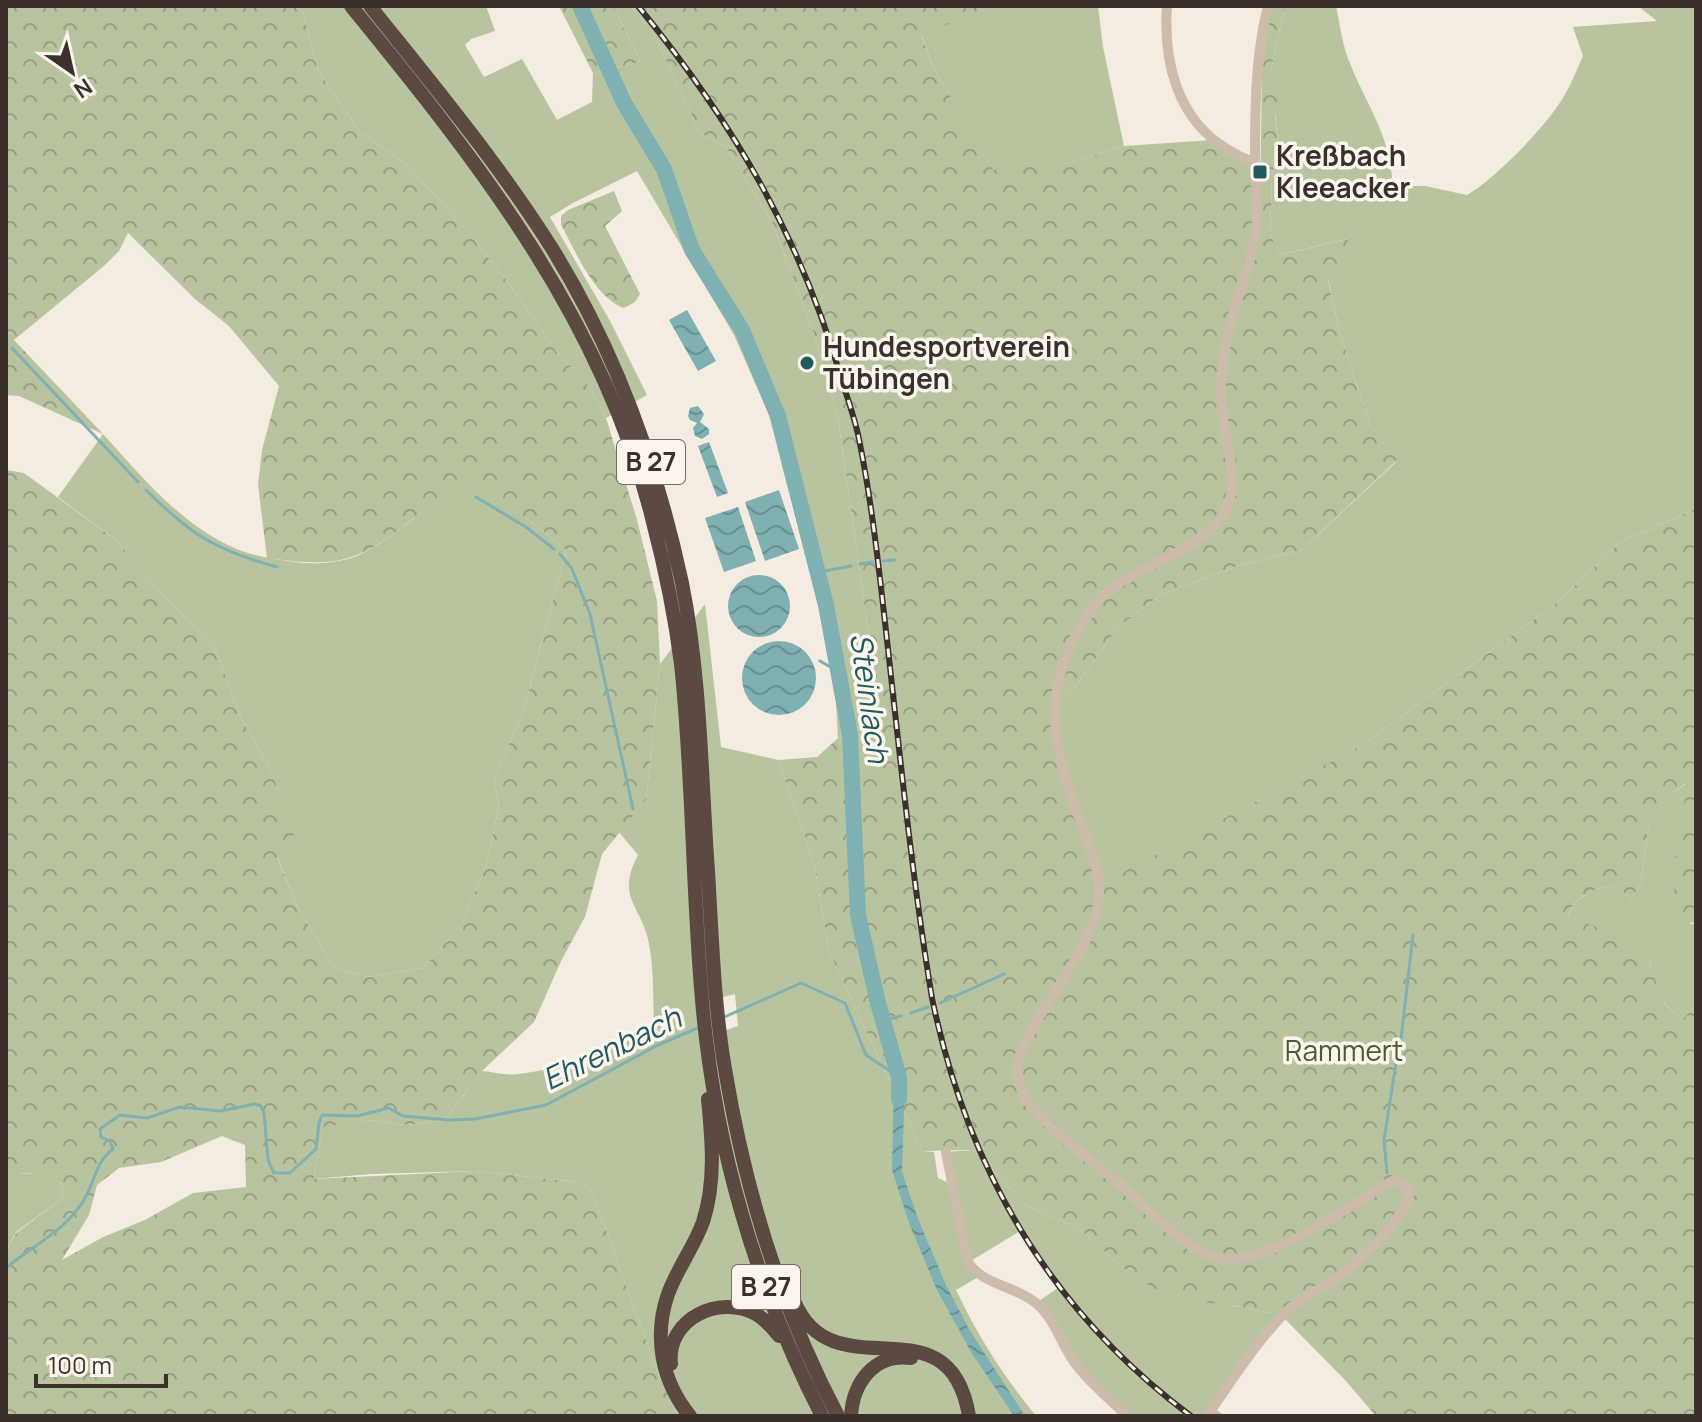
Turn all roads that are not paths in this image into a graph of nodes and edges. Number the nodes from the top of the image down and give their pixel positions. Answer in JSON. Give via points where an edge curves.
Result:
{"nodes":[{"id":1,"x":351,"y":6,"type":"edge"},
{"id":2,"x":370,"y":6,"type":"edge"},
{"id":3,"x":1167,"y":6,"type":"edge"},
{"id":4,"x":1268,"y":6,"type":"edge"},
{"id":5,"x":1255,"y":162,"type":"junction"},
{"id":6,"x":707,"y":1042,"type":"junction"},
{"id":7,"x":946,"y":1152,"type":"dead end"},
{"id":8,"x":764,"y":1235,"type":"junction"},
{"id":9,"x":822,"y":1415,"type":"edge"},
{"id":10,"x":690,"y":1416,"type":"edge"},
{"id":11,"x":697,"y":1416,"type":"edge"},
{"id":12,"x":838,"y":1416,"type":"edge"},
{"id":13,"x":851,"y":1416,"type":"edge"},
{"id":14,"x":966,"y":1416,"type":"edge"},
{"id":15,"x":1127,"y":1416,"type":"edge"},
{"id":16,"x":1207,"y":1416,"type":"edge"}],
"edges":[{"from":1,"to":6,"type":"highway","number":"B 27","via":[[458,140],[543,262],[604,377],[631,447],[653,520],[681,662]]},
{"from":2,"to":8,"type":"highway","number":"B 27","via":[[554,251],[616,370],[644,441],[676,558],[694,660],[725,1068]]},
{"from":3,"to":5,"type":"street","via":[[1165,36],[1188,112],[1212,140]]},
{"from":4,"to":5,"type":"street","via":[[1258,65]]},
{"from":5,"to":16,"type":"street","via":[[1256,228],[1225,348],[1221,402],[1232,489],[1208,532],[1184,551],[1105,593],[1088,614],[1059,676],[1060,764],[1091,848],[1099,896],[1078,954],[1022,1048],[1017,1071],[1025,1099],[1077,1151],[1184,1241],[1224,1259],[1247,1257],[1286,1242],[1392,1181],[1410,1192],[1403,1210],[1368,1250],[1274,1325]]},
{"from":6,"to":9,"type":"highway","number":"B 27","via":[[727,1154],[752,1249]]},
{"from":6,"to":10,"type":"highway","via":[[711,1182],[703,1221],[668,1294],[661,1338],[666,1377]]},
{"from":7,"to":15,"type":"street","via":[[973,1271],[1036,1303],[1077,1366]]},
{"from":8,"to":12,"type":"highway","number":"B 27","via":[[791,1317]]},
{"from":8,"to":14,"type":"highway","via":[[811,1328],[836,1344],[895,1348],[940,1359],[961,1385]]},
{"from":9,"to":11,"type":"highway","via":[[768,1322],[720,1306],[686,1322],[669,1353],[672,1373]]},
{"from":13,"to":14,"type":"highway","via":[[862,1379],[899,1356],[937,1365],[956,1388]]}]}
